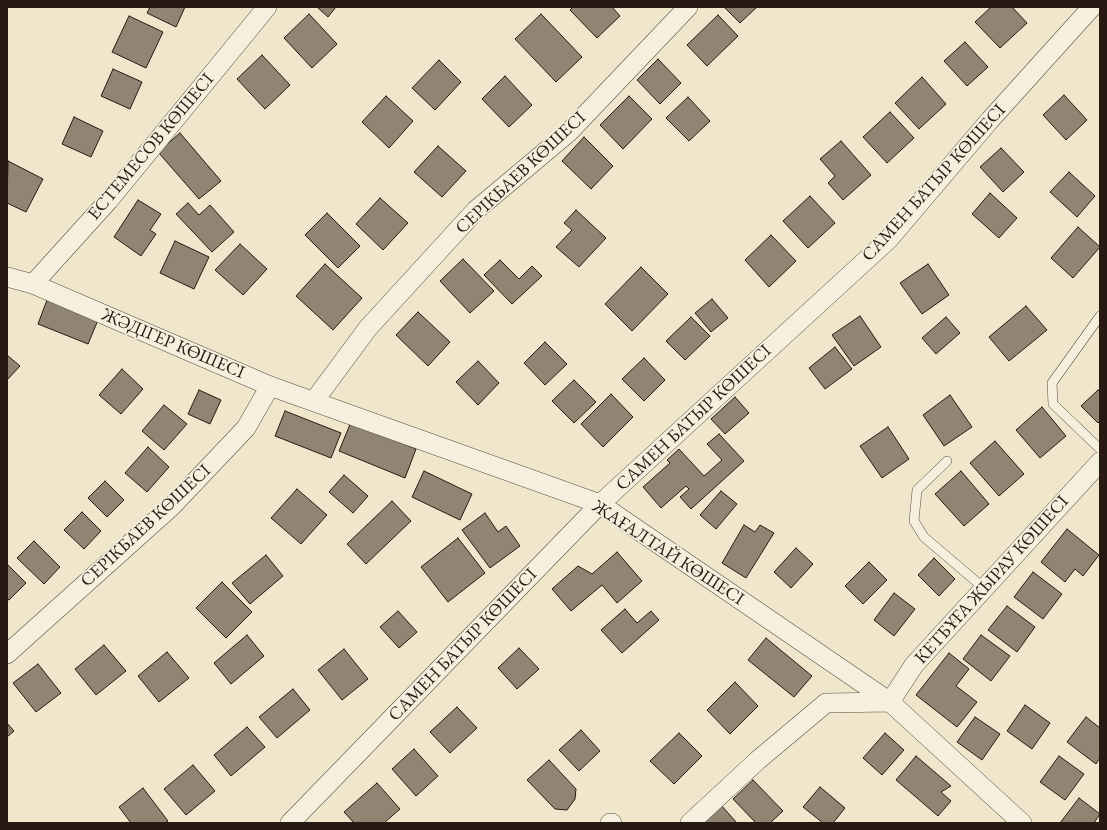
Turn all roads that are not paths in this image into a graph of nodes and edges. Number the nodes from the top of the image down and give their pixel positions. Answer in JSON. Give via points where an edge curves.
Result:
{"nodes":[{"id":1,"x":267,"y":7,"type":"edge"},
{"id":2,"x":688,"y":7,"type":"edge"},
{"id":3,"x":1092,"y":7,"type":"edge"},
{"id":4,"x":7,"y":277,"type":"edge"},
{"id":5,"x":33,"y":284,"type":"junction"},
{"id":6,"x":1100,"y":316,"type":"edge"},
{"id":7,"x":270,"y":386,"type":"junction"},
{"id":8,"x":314,"y":401,"type":"junction"},
{"id":9,"x":1100,"y":449,"type":"edge"},
{"id":10,"x":947,"y":461,"type":"dead end"},
{"id":11,"x":1100,"y":462,"type":"edge"},
{"id":12,"x":600,"y":504,"type":"junction"},
{"id":13,"x":985,"y":589,"type":"junction"},
{"id":14,"x":7,"y":654,"type":"edge"},
{"id":15,"x":890,"y":702,"type":"junction"},
{"id":16,"x":290,"y":823,"type":"edge"},
{"id":17,"x":690,"y":823,"type":"edge"},
{"id":18,"x":1022,"y":823,"type":"edge"}],
"edges":[{"from":1,"to":5,"type":"street","name":"ЕСТЕМЕСОВ КӨШЕСІ","via":[[109,200]]},
{"from":2,"to":8,"type":"street","name":"СЕРІКБАЕВ КӨШЕСІ","via":[[569,132],[476,210],[368,328]]},
{"from":3,"to":12,"type":"street","name":"САМЕН БАТЫР КӨШЕСІ","via":[[990,120],[888,240]]},
{"from":4,"to":5,"type":"street"},
{"from":5,"to":7,"type":"street","name":"ЖӘДІГЕР КӨШЕСІ"},
{"from":6,"to":9,"type":"lane","via":[[1052,383],[1053,404]]},
{"from":7,"to":8,"type":"street","name":"ЖӘДІГЕР КӨШЕСІ"},
{"from":7,"to":14,"type":"street","name":"СЕРІКБАЕВ КӨШЕСІ","via":[[246,428],[171,507]]},
{"from":8,"to":12,"type":"street","name":"ЖАҒАЛТАЙ КӨШЕСІ"},
{"from":10,"to":13,"type":"lane","via":[[917,490],[914,521],[924,537]]},
{"from":11,"to":13,"type":"street","name":"КЕТБҰҒА ЖЫРАУ КӨШЕСІ"},
{"from":12,"to":15,"type":"street","name":"ЖАҒАЛТАЙ КӨШЕСІ"},
{"from":12,"to":16,"type":"street","name":"САМЕН БАТЫР КӨШЕСІ"},
{"from":13,"to":15,"type":"street","name":"КЕТБҰҒА ЖЫРАУ КӨШЕСІ","via":[[914,665]]},
{"from":15,"to":17,"type":"street","via":[[826,703],[758,760]]},
{"from":15,"to":18,"type":"street"}]}
